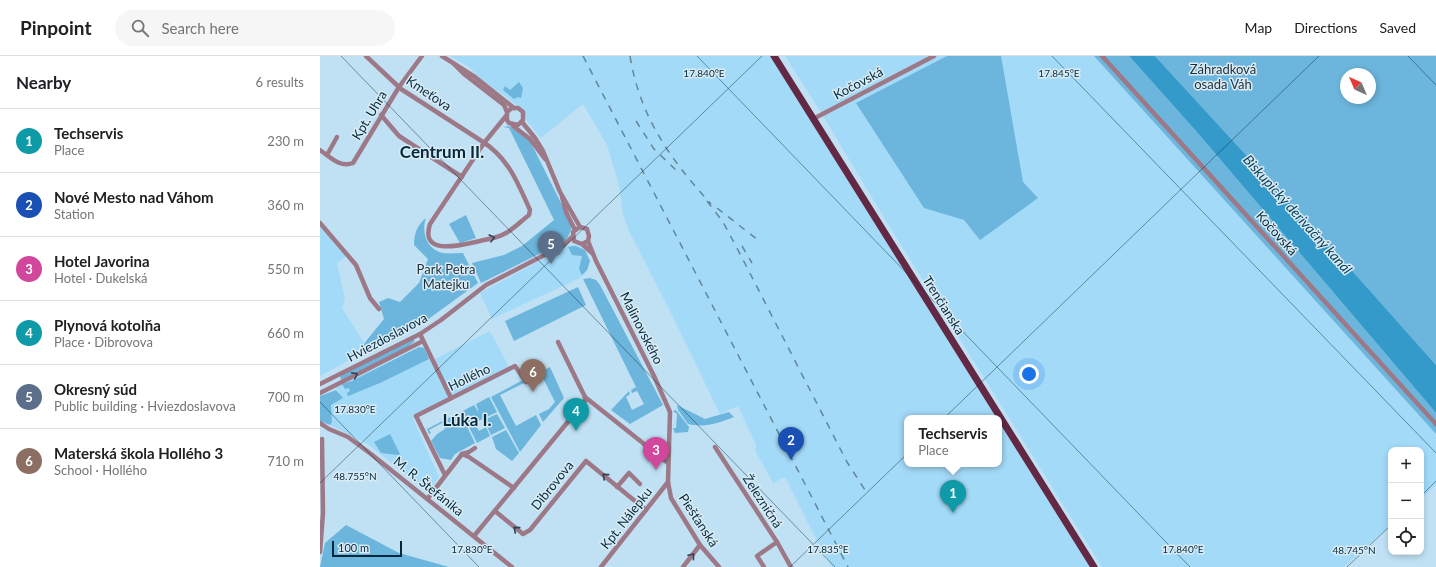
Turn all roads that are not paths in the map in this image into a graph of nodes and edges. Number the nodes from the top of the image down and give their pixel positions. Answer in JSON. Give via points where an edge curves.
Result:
{"nodes":[{"id":1,"x":366,"y":56,"type":"edge"},
{"id":2,"x":422,"y":56,"type":"edge"},
{"id":3,"x":442,"y":56,"type":"edge"},
{"id":4,"x":774,"y":56,"type":"edge"},
{"id":5,"x":934,"y":56,"type":"edge"},
{"id":6,"x":1102,"y":56,"type":"edge"},
{"id":7,"x":454,"y":64,"type":"junction"},
{"id":8,"x":399,"y":87,"type":"junction"},
{"id":9,"x":514,"y":108,"type":"junction"},
{"id":10,"x":506,"y":114,"type":"junction"},
{"id":11,"x":381,"y":115,"type":"junction"},
{"id":12,"x":813,"y":119,"type":"junction"},
{"id":13,"x":522,"y":122,"type":"junction"},
{"id":14,"x":511,"y":124,"type":"junction"},
{"id":15,"x":498,"y":127,"type":"junction"},
{"id":16,"x":337,"y":137,"type":"dead end"},
{"id":17,"x":484,"y":142,"type":"junction"},
{"id":18,"x":320,"y":150,"type":"edge"},
{"id":19,"x":326,"y":155,"type":"junction"},
{"id":20,"x":546,"y":161,"type":"junction"},
{"id":21,"x":462,"y":177,"type":"junction"},
{"id":22,"x":560,"y":192,"type":"junction"},
{"id":23,"x":320,"y":223,"type":"edge"},
{"id":24,"x":580,"y":227,"type":"junction"},
{"id":25,"x":574,"y":230,"type":"junction"},
{"id":26,"x":572,"y":237,"type":"junction"},
{"id":27,"x":588,"y":240,"type":"junction"},
{"id":28,"x":579,"y":244,"type":"junction"},
{"id":29,"x":564,"y":245,"type":"junction"},
{"id":30,"x":593,"y":254,"type":"junction"},
{"id":31,"x":379,"y":309,"type":"dead end"},
{"id":32,"x":418,"y":335,"type":"junction"},
{"id":33,"x":423,"y":342,"type":"junction"},
{"id":34,"x":558,"y":342,"type":"dead end"},
{"id":35,"x":526,"y":382,"type":"dead end"},
{"id":36,"x":320,"y":384,"type":"edge"},
{"id":37,"x":320,"y":393,"type":"edge"},
{"id":38,"x":585,"y":397,"type":"junction"},
{"id":39,"x":451,"y":398,"type":"junction"},
{"id":40,"x":670,"y":412,"type":"joint"},
{"id":41,"x":999,"y":415,"type":"edge"},
{"id":42,"x":1002,"y":420,"type":"edge"},
{"id":43,"x":320,"y":423,"type":"edge"},
{"id":44,"x":1436,"y":424,"type":"edge"},
{"id":45,"x":320,"y":428,"type":"edge"},
{"id":46,"x":327,"y":428,"type":"junction"},
{"id":47,"x":322,"y":439,"type":"dead end"},
{"id":48,"x":668,"y":446,"type":"junction"},
{"id":49,"x":715,"y":447,"type":"dead end"},
{"id":50,"x":475,"y":448,"type":"dead end"},
{"id":51,"x":654,"y":452,"type":"junction"},
{"id":52,"x":462,"y":454,"type":"junction"},
{"id":53,"x":668,"y":463,"type":"junction"},
{"id":54,"x":322,"y":469,"type":"edge"},
{"id":55,"x":445,"y":475,"type":"junction"},
{"id":56,"x":668,"y":482,"type":"junction"},
{"id":57,"x":640,"y":484,"type":"dead end"},
{"id":58,"x":617,"y":487,"type":"junction"},
{"id":59,"x":514,"y":488,"type":"junction"},
{"id":60,"x":428,"y":498,"type":"junction"},
{"id":61,"x":646,"y":510,"type":"junction"},
{"id":62,"x":495,"y":511,"type":"junction"},
{"id":63,"x":474,"y":536,"type":"junction"},
{"id":64,"x":777,"y":542,"type":"junction"},
{"id":65,"x":700,"y":545,"type":"junction"},
{"id":66,"x":320,"y":552,"type":"edge"},
{"id":67,"x":512,"y":567,"type":"edge"},
{"id":68,"x":601,"y":567,"type":"edge"},
{"id":69,"x":683,"y":567,"type":"edge"},
{"id":70,"x":719,"y":567,"type":"edge"},
{"id":71,"x":764,"y":567,"type":"edge"},
{"id":72,"x":791,"y":567,"type":"edge"},
{"id":73,"x":1094,"y":567,"type":"edge"}],
"edges":[{"from":1,"to":8,"type":"street","name":"Kmeťova"},
{"from":2,"to":8,"type":"street","name":"Kpt. Uhra"},
{"from":3,"to":7,"type":"street"},
{"from":4,"to":12,"type":"main road","name":"Trenčianska"},
{"from":5,"to":12,"type":"street","name":"Kočovská"},
{"from":6,"to":44,"type":"street","name":"Kočovská"},
{"from":7,"to":9,"type":"street","via":[[476,76]]},
{"from":7,"to":10,"type":"street","via":[[502,102]]},
{"from":8,"to":11,"type":"street","name":"Kpt. Uhra"},
{"from":8,"to":17,"type":"street","name":"Kmeťova"},
{"from":9,"to":10,"type":"street"},
{"from":9,"to":13,"type":"street","via":[[523,112]]},
{"from":10,"to":14,"type":"street"},
{"from":10,"to":15,"type":"street"},
{"from":11,"to":19,"type":"street","name":"Kpt. Uhra","via":[[353,163],[341,164]]},
{"from":11,"to":21,"type":"street","via":[[399,136]]},
{"from":12,"to":41,"type":"main road","name":"Trenčianska"},
{"from":13,"to":14,"type":"street"},
{"from":13,"to":20,"type":"street","via":[[537,142]]},
{"from":14,"to":15,"type":"street"},
{"from":14,"to":20,"type":"street","via":[[530,139]]},
{"from":15,"to":17,"type":"street"},
{"from":16,"to":19,"type":"street"},
{"from":17,"to":21,"type":"street"},
{"from":21,"to":17,"type":"street","name":"Kmeťova","one_way":true,"via":[[430,224],[428,231],[432,241],[444,247],[454,247],[504,234],[529,215],[528,207],[510,168],[496,150]]},
{"from":18,"to":19,"type":"street"},
{"from":20,"to":22,"type":"street"},
{"from":22,"to":24,"type":"street"},
{"from":22,"to":25,"type":"street"},
{"from":23,"to":31,"type":"street","via":[[356,265],[370,298]]},
{"from":24,"to":25,"type":"street"},
{"from":24,"to":27,"type":"street","via":[[588,231]]},
{"from":25,"to":26,"type":"street"},
{"from":26,"to":28,"type":"street"},
{"from":26,"to":29,"type":"street","name":"Hviezdoslavova"},
{"from":27,"to":28,"type":"street"},
{"from":27,"to":30,"type":"street","name":"Malinovského"},
{"from":28,"to":29,"type":"street","name":"Hviezdoslavova"},
{"from":28,"to":30,"type":"street","name":"Malinovského"},
{"from":29,"to":32,"type":"street","name":"Hviezdoslavova","via":[[486,285]]},
{"from":30,"to":40,"type":"street","name":"Malinovského"},
{"from":32,"to":33,"type":"street"},
{"from":32,"to":36,"type":"street","name":"Hviezdoslavova"},
{"from":37,"to":33,"type":"street","name":"Hviezdoslavova","one_way":true},
{"from":33,"to":39,"type":"street"},
{"from":34,"to":38,"type":"street"},
{"from":35,"to":39,"type":"street","name":"Hollého","via":[[515,366]]},
{"from":38,"to":51,"type":"street"},
{"from":38,"to":59,"type":"street","via":[[585,401]]},
{"from":39,"to":55,"type":"street","name":"Hollého","via":[[416,416]]},
{"from":40,"to":48,"type":"street","name":"Piešťanská"},
{"from":42,"to":73,"type":"main road","name":"Trenčianska"},
{"from":43,"to":46,"type":"street","name":"M. R. Štefánika"},
{"from":45,"to":46,"type":"street","name":"M. R. Štefánika"},
{"from":46,"to":60,"type":"street","name":"M. R. Štefánika","via":[[354,441]]},
{"from":47,"to":54,"type":"street"},
{"from":48,"to":51,"type":"street","via":[[664,450]]},
{"from":48,"to":53,"type":"street","name":"Piešťanská"},
{"from":49,"to":64,"type":"street","name":"Železničná"},
{"from":50,"to":52,"type":"street"},
{"from":51,"to":53,"type":"street"},
{"from":52,"to":55,"type":"street"},
{"from":52,"to":59,"type":"street"},
{"from":53,"to":56,"type":"street","name":"Piešťanská"},
{"from":54,"to":66,"type":"street","via":[[323,513]]},
{"from":55,"to":60,"type":"street"},
{"from":56,"to":61,"type":"street","name":"Kpt. Nálepku"},
{"from":56,"to":65,"type":"street","name":"Piešťanská","via":[[668,490],[674,504]]},
{"from":57,"to":58,"type":"street","via":[[629,473]]},
{"from":58,"to":61,"type":"street","name":"Dibrovova"},
{"from":58,"to":62,"type":"street","name":"Dibrovova","one_way":true,"via":[[586,461],[530,530],[523,534]]},
{"from":59,"to":62,"type":"street"},
{"from":60,"to":63,"type":"street","name":"M. R. Štefánika"},
{"from":61,"to":68,"type":"street","name":"Kpt. Nálepku"},
{"from":62,"to":63,"type":"street"},
{"from":63,"to":67,"type":"street","name":"M. R. Štefánika"},
{"from":64,"to":71,"type":"street","via":[[757,556]]},
{"from":64,"to":72,"type":"street","name":"Železničná"},
{"from":69,"to":65,"type":"street","one_way":true},
{"from":65,"to":70,"type":"street","name":"Piešťanská"}]}
